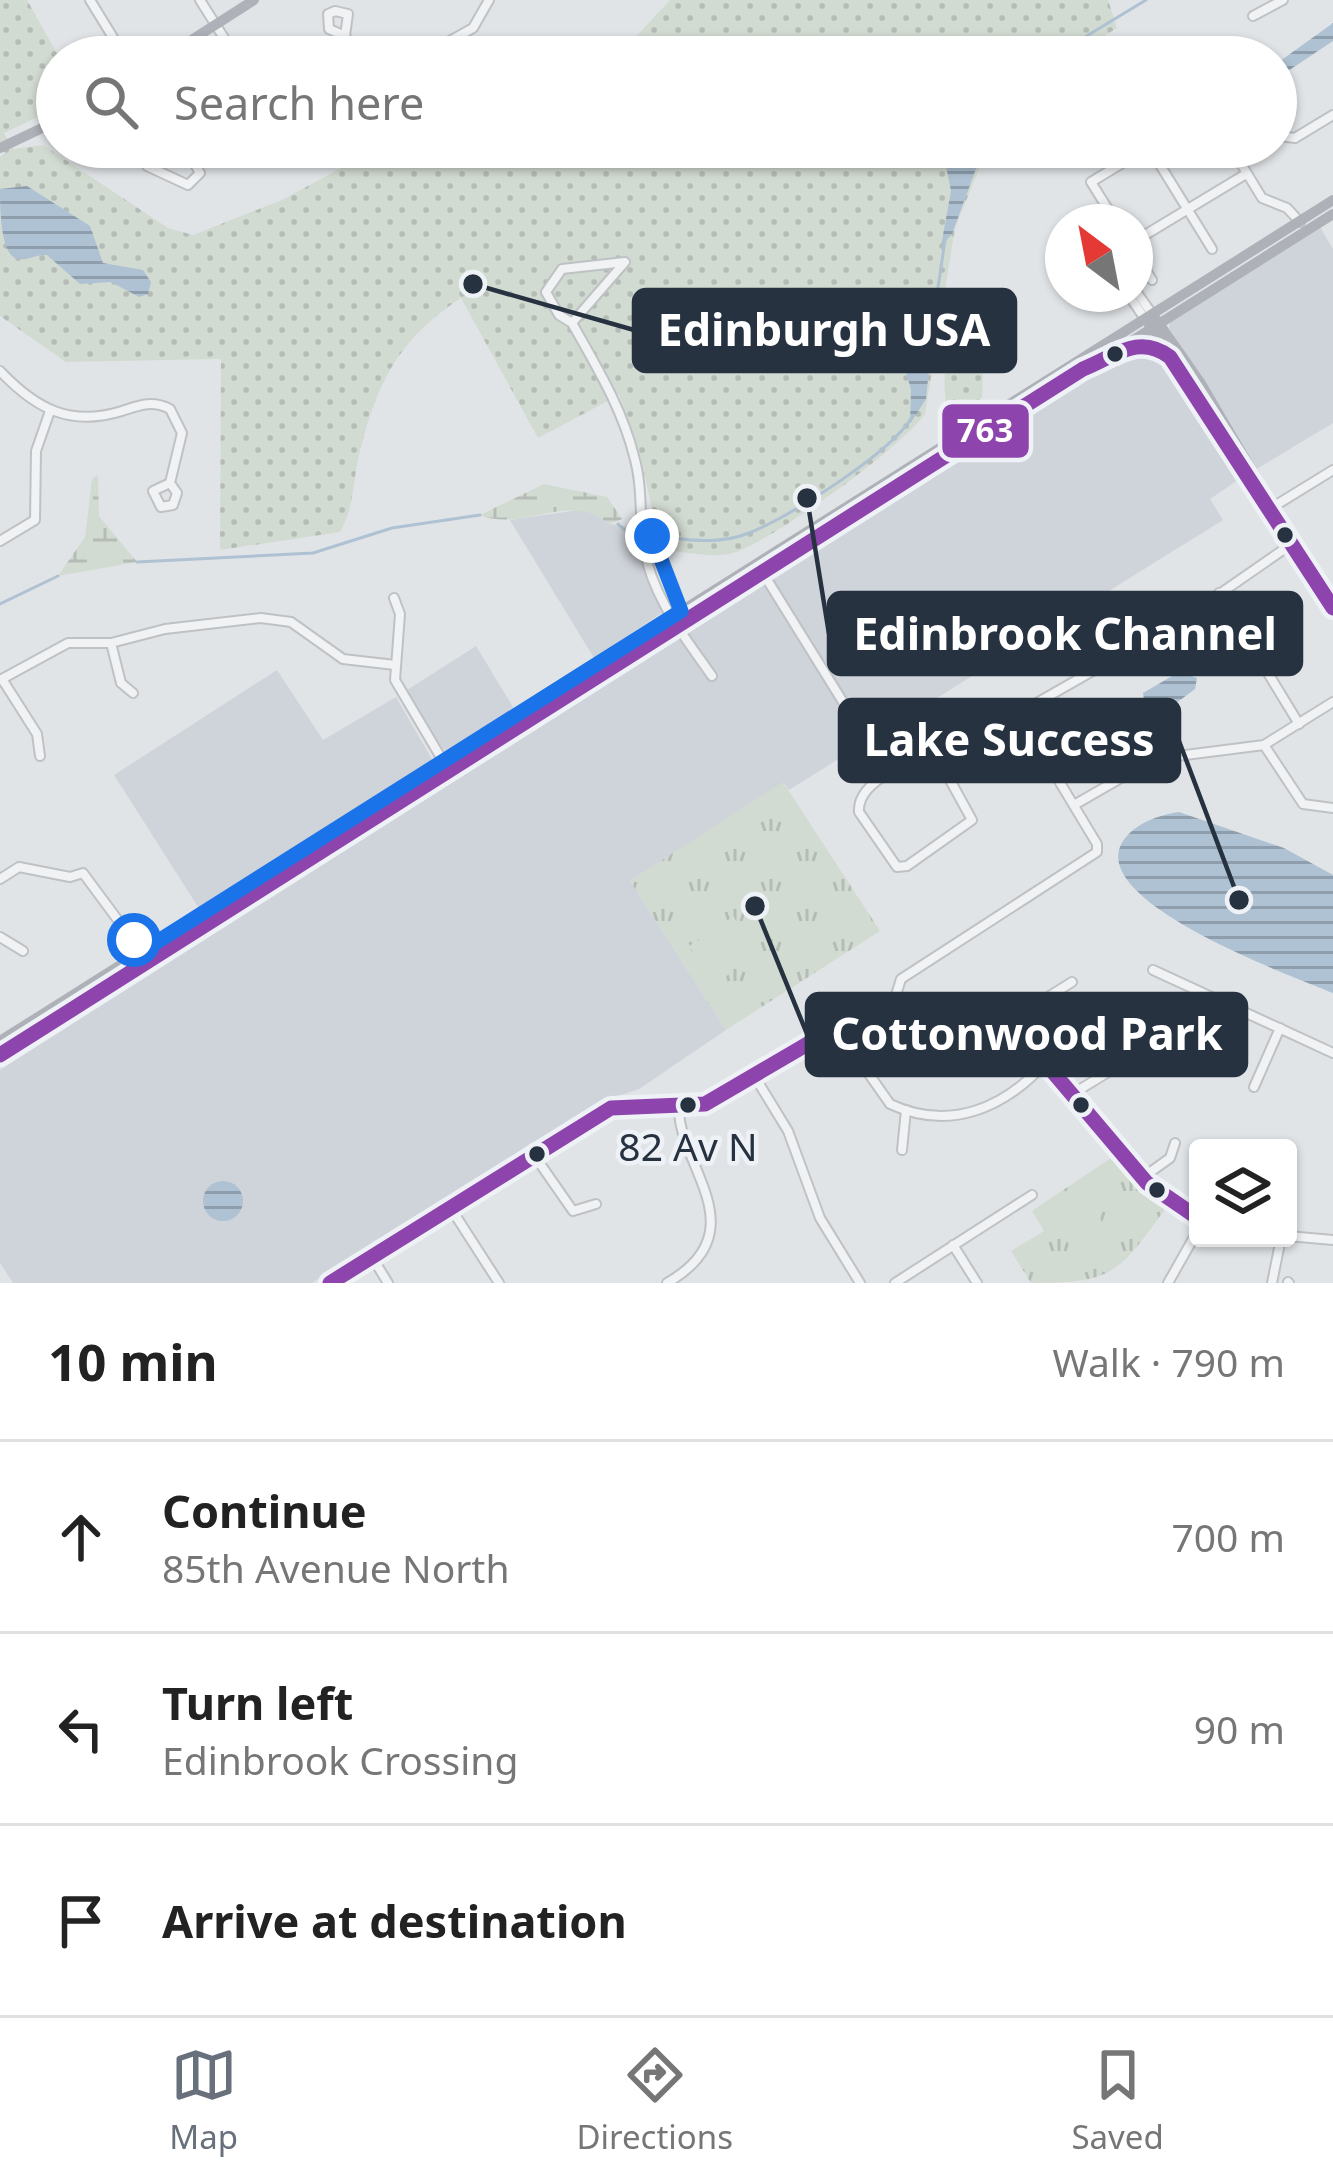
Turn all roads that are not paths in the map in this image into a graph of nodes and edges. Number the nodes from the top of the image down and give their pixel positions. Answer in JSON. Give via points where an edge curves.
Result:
{"nodes":[{"id":1,"x":90,"y":0,"type":"edge"},
{"id":2,"x":200,"y":0,"type":"edge"},
{"id":3,"x":254,"y":0,"type":"edge"},
{"id":4,"x":490,"y":0,"type":"edge"},
{"id":5,"x":1282,"y":0,"type":"edge"},
{"id":6,"x":1253,"y":16,"type":"dead end"},
{"id":7,"x":216,"y":25,"type":"junction"},
{"id":8,"x":112,"y":36,"type":"edge"},
{"id":9,"x":198,"y":36,"type":"edge"},
{"id":10,"x":223,"y":36,"type":"edge"},
{"id":11,"x":458,"y":36,"type":"edge"},
{"id":12,"x":1333,"y":115,"type":"edge"},
{"id":13,"x":36,"y":131,"type":"edge"},
{"id":14,"x":1297,"y":137,"type":"edge"},
{"id":15,"x":0,"y":148,"type":"edge"},
{"id":16,"x":151,"y":168,"type":"edge"},
{"id":17,"x":197,"y":168,"type":"edge"},
{"id":18,"x":1114,"y":168,"type":"edge"},
{"id":19,"x":1162,"y":168,"type":"edge"},
{"id":20,"x":1243,"y":168,"type":"edge"},
{"id":21,"x":1246,"y":174,"type":"junction"},
{"id":22,"x":1333,"y":200,"type":"edge"},
{"id":23,"x":1105,"y":204,"type":"edge"},
{"id":24,"x":1188,"y":209,"type":"junction"},
{"id":25,"x":1333,"y":214,"type":"edge"},
{"id":26,"x":1303,"y":225,"type":"junction"},
{"id":27,"x":1153,"y":230,"type":"edge"},
{"id":28,"x":1212,"y":249,"type":"dead end"},
{"id":29,"x":607,"y":263,"type":"junction"},
{"id":30,"x":614,"y":279,"type":"junction"},
{"id":31,"x":1145,"y":312,"type":"edge"},
{"id":32,"x":1150,"y":319,"type":"junction"},
{"id":33,"x":572,"y":323,"type":"junction"},
{"id":34,"x":1170,"y":357,"type":"junction"},
{"id":35,"x":1083,"y":369,"type":"junction"},
{"id":36,"x":0,"y":371,"type":"edge"},
{"id":37,"x":50,"y":411,"type":"junction"},
{"id":38,"x":1238,"y":455,"type":"junction"},
{"id":39,"x":1333,"y":470,"type":"edge"},
{"id":40,"x":170,"y":483,"type":"dead end"},
{"id":41,"x":1271,"y":508,"type":"junction"},
{"id":42,"x":644,"y":515,"type":"junction"},
{"id":43,"x":0,"y":541,"type":"edge"},
{"id":44,"x":1293,"y":543,"type":"junction"},
{"id":45,"x":760,"y":568,"type":"junction"},
{"id":46,"x":665,"y":578,"type":"junction"},
{"id":47,"x":654,"y":582,"type":"junction"},
{"id":48,"x":1219,"y":593,"type":"junction"},
{"id":49,"x":394,"y":598,"type":"dead end"},
{"id":50,"x":1330,"y":598,"type":"edge"},
{"id":51,"x":677,"y":618,"type":"junction"},
{"id":52,"x":111,"y":643,"type":"junction"},
{"id":53,"x":395,"y":665,"type":"junction"},
{"id":54,"x":712,"y":676,"type":"dead end"},
{"id":55,"x":1,"y":679,"type":"edge"},
{"id":56,"x":134,"y":693,"type":"dead end"},
{"id":57,"x":1333,"y":702,"type":"edge"},
{"id":58,"x":1018,"y":713,"type":"junction"},
{"id":59,"x":851,"y":715,"type":"dead end"},
{"id":60,"x":1298,"y":724,"type":"junction"},
{"id":61,"x":1264,"y":745,"type":"junction"},
{"id":62,"x":934,"y":751,"type":"junction"},
{"id":63,"x":40,"y":756,"type":"dead end"},
{"id":64,"x":447,"y":768,"type":"junction"},
{"id":65,"x":1074,"y":805,"type":"junction"},
{"id":66,"x":1333,"y":808,"type":"edge"},
{"id":67,"x":0,"y":880,"type":"edge"},
{"id":68,"x":0,"y":937,"type":"edge"},
{"id":69,"x":23,"y":951,"type":"dead end"},
{"id":70,"x":145,"y":957,"type":"junction"},
{"id":71,"x":1153,"y":970,"type":"dead end"},
{"id":72,"x":1072,"y":982,"type":"dead end"},
{"id":73,"x":890,"y":1014,"type":"junction"},
{"id":74,"x":836,"y":1027,"type":"junction"},
{"id":75,"x":1280,"y":1028,"type":"junction"},
{"id":76,"x":995,"y":1030,"type":"junction"},
{"id":77,"x":0,"y":1041,"type":"edge"},
{"id":78,"x":1333,"y":1053,"type":"edge"},
{"id":79,"x":0,"y":1055,"type":"edge"},
{"id":80,"x":1047,"y":1061,"type":"junction"},
{"id":81,"x":1123,"y":1063,"type":"dead end"},
{"id":82,"x":755,"y":1077,"type":"junction"},
{"id":83,"x":1254,"y":1087,"type":"dead end"},
{"id":84,"x":1074,"y":1093,"type":"junction"},
{"id":85,"x":679,"y":1107,"type":"junction"},
{"id":86,"x":907,"y":1110,"type":"junction"},
{"id":87,"x":1175,"y":1143,"type":"dead end"},
{"id":88,"x":902,"y":1150,"type":"dead end"},
{"id":89,"x":534,"y":1155,"type":"junction"},
{"id":90,"x":1142,"y":1178,"type":"junction"},
{"id":91,"x":1032,"y":1195,"type":"dead end"},
{"id":92,"x":596,"y":1204,"type":"dead end"},
{"id":93,"x":450,"y":1207,"type":"junction"},
{"id":94,"x":1189,"y":1212,"type":"edge"},
{"id":95,"x":1297,"y":1238,"type":"edge"},
{"id":96,"x":1333,"y":1240,"type":"edge"},
{"id":97,"x":953,"y":1245,"type":"junction"},
{"id":98,"x":1189,"y":1246,"type":"edge"},
{"id":99,"x":1281,"y":1247,"type":"edge"},
{"id":100,"x":372,"y":1257,"type":"junction"},
{"id":101,"x":330,"y":1283,"type":"edge"},
{"id":102,"x":388,"y":1283,"type":"edge"},
{"id":103,"x":499,"y":1283,"type":"edge"},
{"id":104,"x":667,"y":1283,"type":"edge"},
{"id":105,"x":860,"y":1283,"type":"edge"},
{"id":106,"x":895,"y":1283,"type":"edge"},
{"id":107,"x":977,"y":1283,"type":"edge"},
{"id":108,"x":1168,"y":1283,"type":"edge"},
{"id":109,"x":1272,"y":1283,"type":"edge"}],
"edges":[{"from":1,"to":8,"type":"street"},
{"from":2,"to":7,"type":"street"},
{"from":3,"to":7,"type":"main road"},
{"from":4,"to":11,"type":"street"},
{"from":5,"to":6,"type":"street"},
{"from":7,"to":9,"type":"main road"},
{"from":7,"to":10,"type":"street"},
{"from":12,"to":14,"type":"street"},
{"from":13,"to":15,"type":"main road"},
{"from":16,"to":17,"type":"street","via":[[188,185]]},
{"from":18,"to":23,"type":"street","via":[[1091,182]]},
{"from":19,"to":24,"type":"street"},
{"from":20,"to":21,"type":"street"},
{"from":21,"to":24,"type":"street"},
{"from":21,"to":26,"type":"street","via":[[1262,198]]},
{"from":22,"to":26,"type":"main road"},
{"from":24,"to":27,"type":"street"},
{"from":24,"to":28,"type":"street"},
{"from":25,"to":26,"type":"main road"},
{"from":26,"to":32,"type":"main road"},
{"from":29,"to":30,"type":"street"},
{"from":29,"to":30,"type":"street","via":[[627,266]]},
{"from":29,"to":33,"type":"street","via":[[562,269],[549,282],[551,302]]},
{"from":30,"to":33,"type":"street"},
{"from":31,"to":32,"type":"street"},
{"from":32,"to":34,"type":"main road"},
{"from":32,"to":35,"type":"main road"},
{"from":32,"to":38,"type":"main road","via":[[1200,382]]},
{"from":32,"to":45,"type":"main road"},
{"from":33,"to":42,"type":"street","via":[[625,426]]},
{"from":34,"to":35,"type":"main road","via":[[1142,342]]},
{"from":34,"to":38,"type":"main road"},
{"from":35,"to":45,"type":"main road"},
{"from":36,"to":37,"type":"street"},
{"from":37,"to":40,"type":"street","via":[[84,419],[152,403],[170,409],[182,433]]},
{"from":37,"to":43,"type":"street","via":[[36,451],[35,520]]},
{"from":38,"to":41,"type":"main road"},
{"from":39,"to":41,"type":"street"},
{"from":41,"to":44,"type":"main road"},
{"from":42,"to":46,"type":"street"},
{"from":42,"to":47,"type":"street"},
{"from":44,"to":48,"type":"street"},
{"from":44,"to":50,"type":"main road"},
{"from":45,"to":51,"type":"main road"},
{"from":45,"to":59,"type":"street"},
{"from":46,"to":47,"type":"street"},
{"from":46,"to":51,"type":"street"},
{"from":47,"to":51,"type":"street"},
{"from":48,"to":58,"type":"street"},
{"from":48,"to":60,"type":"street"},
{"from":49,"to":53,"type":"street"},
{"from":51,"to":54,"type":"street"},
{"from":51,"to":64,"type":"main road"},
{"from":52,"to":53,"type":"street","via":[[270,617],[301,628],[334,656]]},
{"from":52,"to":55,"type":"street","via":[[57,645]]},
{"from":52,"to":56,"type":"street","via":[[121,683]]},
{"from":53,"to":64,"type":"street","via":[[400,692]]},
{"from":55,"to":63,"type":"street","via":[[37,734]]},
{"from":57,"to":60,"type":"street"},
{"from":58,"to":62,"type":"street"},
{"from":58,"to":65,"type":"street"},
{"from":60,"to":61,"type":"street"},
{"from":61,"to":65,"type":"street","via":[[1154,758]]},
{"from":61,"to":66,"type":"street","via":[[1303,804]]},
{"from":62,"to":62,"type":"street","via":[[858,802],[892,864],[907,866],[972,820]]},
{"from":64,"to":70,"type":"main road"},
{"from":65,"to":73,"type":"street","via":[[1097,844],[1094,855],[901,980]]},
{"from":67,"to":70,"type":"street","via":[[19,867],[83,873]]},
{"from":68,"to":69,"type":"street"},
{"from":70,"to":77,"type":"main road"},
{"from":70,"to":79,"type":"main road"},
{"from":71,"to":75,"type":"street"},
{"from":72,"to":76,"type":"street"},
{"from":73,"to":74,"type":"street"},
{"from":73,"to":76,"type":"street"},
{"from":74,"to":82,"type":"street"},
{"from":74,"to":86,"type":"street","via":[[877,1091]]},
{"from":75,"to":78,"type":"street"},
{"from":75,"to":83,"type":"street"},
{"from":76,"to":80,"type":"street"},
{"from":80,"to":84,"type":"street"},
{"from":80,"to":86,"type":"street","via":[[976,1114]]},
{"from":81,"to":84,"type":"street"},
{"from":82,"to":85,"type":"street","via":[[719,1098]]},
{"from":82,"to":105,"type":"street","via":[[788,1131],[820,1218]]},
{"from":84,"to":90,"type":"street"},
{"from":85,"to":89,"type":"street","via":[[610,1108]]},
{"from":85,"to":104,"type":"street","via":[[682,1134],[705,1179],[710,1221],[694,1259]]},
{"from":86,"to":88,"type":"street"},
{"from":87,"to":90,"type":"street","via":[[1170,1158]]},
{"from":89,"to":92,"type":"street","via":[[573,1211]]},
{"from":89,"to":93,"type":"street"},
{"from":90,"to":94,"type":"street"},
{"from":91,"to":97,"type":"street"},
{"from":93,"to":100,"type":"street"},
{"from":93,"to":103,"type":"street"},
{"from":95,"to":96,"type":"street"},
{"from":97,"to":106,"type":"street"},
{"from":97,"to":107,"type":"street"},
{"from":98,"to":108,"type":"street"},
{"from":99,"to":109,"type":"street"},
{"from":100,"to":101,"type":"street"},
{"from":100,"to":102,"type":"street"}]}
